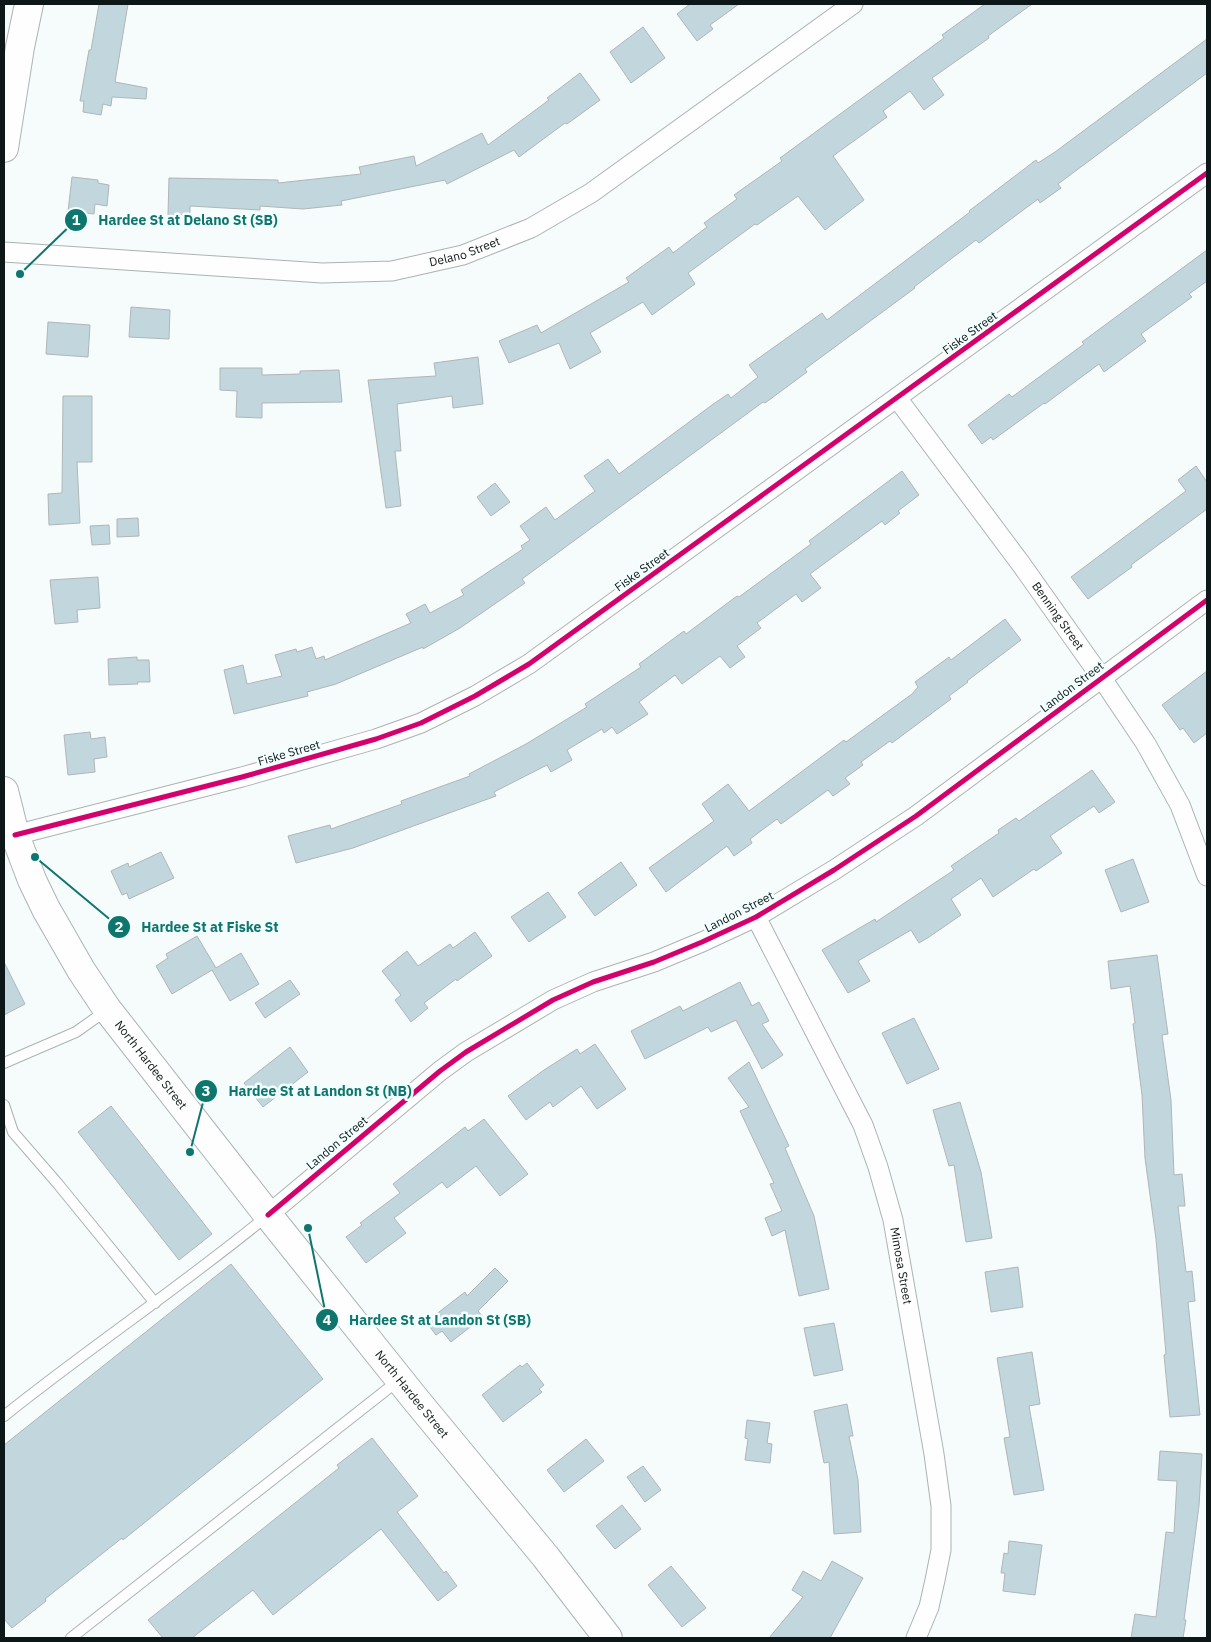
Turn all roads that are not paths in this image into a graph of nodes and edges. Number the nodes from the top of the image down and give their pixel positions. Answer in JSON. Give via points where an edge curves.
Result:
{"nodes":[{"id":1,"x":30,"y":4,"type":"edge"},
{"id":2,"x":853,"y":4,"type":"edge"},
{"id":3,"x":4,"y":148,"type":"edge"},
{"id":4,"x":1207,"y":173,"type":"edge"},
{"id":5,"x":4,"y":252,"type":"edge"},
{"id":6,"x":897,"y":398,"type":"junction"},
{"id":7,"x":1207,"y":600,"type":"edge"},
{"id":8,"x":1101,"y":677,"type":"junction"},
{"id":9,"x":4,"y":791,"type":"edge"},
{"id":10,"x":16,"y":835,"type":"junction"},
{"id":11,"x":1207,"y":876,"type":"edge"},
{"id":12,"x":756,"y":917,"type":"junction"},
{"id":13,"x":107,"y":1009,"type":"junction"},
{"id":14,"x":4,"y":1063,"type":"edge"},
{"id":15,"x":4,"y":1105,"type":"edge"},
{"id":16,"x":268,"y":1216,"type":"junction"},
{"id":17,"x":155,"y":1303,"type":"junction"},
{"id":18,"x":399,"y":1380,"type":"junction"},
{"id":19,"x":4,"y":1416,"type":"edge"},
{"id":20,"x":71,"y":1638,"type":"edge"},
{"id":21,"x":608,"y":1638,"type":"edge"},
{"id":22,"x":916,"y":1638,"type":"edge"}],
"edges":[{"from":1,"to":3,"type":"street"},
{"from":2,"to":5,"type":"street","name":"Delano Street","via":[[591,193],[531,228],[463,255],[392,271],[322,273]]},
{"from":4,"to":6,"type":"street","name":"Fiske Street"},
{"from":6,"to":8,"type":"street","name":"Benning Street"},
{"from":6,"to":10,"type":"street","name":"Fiske Street","via":[[530,664],[468,700],[421,723],[376,739]]},
{"from":7,"to":8,"type":"street","name":"Landon Street"},
{"from":8,"to":11,"type":"street","name":"Benning Street","via":[[1146,744],[1180,805]]},
{"from":8,"to":12,"type":"street","name":"Landon Street","via":[[916,816]]},
{"from":9,"to":10,"type":"street","name":"North Hardee Street"},
{"from":10,"to":13,"type":"street","name":"North Hardee Street","via":[[46,909]]},
{"from":12,"to":16,"type":"street","name":"Landon Street","via":[[662,959],[553,1000],[466,1052],[386,1114]]},
{"from":12,"to":22,"type":"street","name":"Mimosa Street","via":[[863,1125],[893,1220],[941,1506],[940,1550],[935,1580],[929,1607]]},
{"from":13,"to":14,"type":"lane","via":[[76,1032]]},
{"from":13,"to":16,"type":"street","name":"North Hardee Street"},
{"from":15,"to":17,"type":"lane","via":[[13,1132]]},
{"from":16,"to":17,"type":"lane"},
{"from":16,"to":18,"type":"street","name":"North Hardee Street"},
{"from":17,"to":19,"type":"lane"},
{"from":18,"to":20,"type":"lane"},
{"from":18,"to":21,"type":"street","name":"North Hardee Street","via":[[545,1556]]}]}
